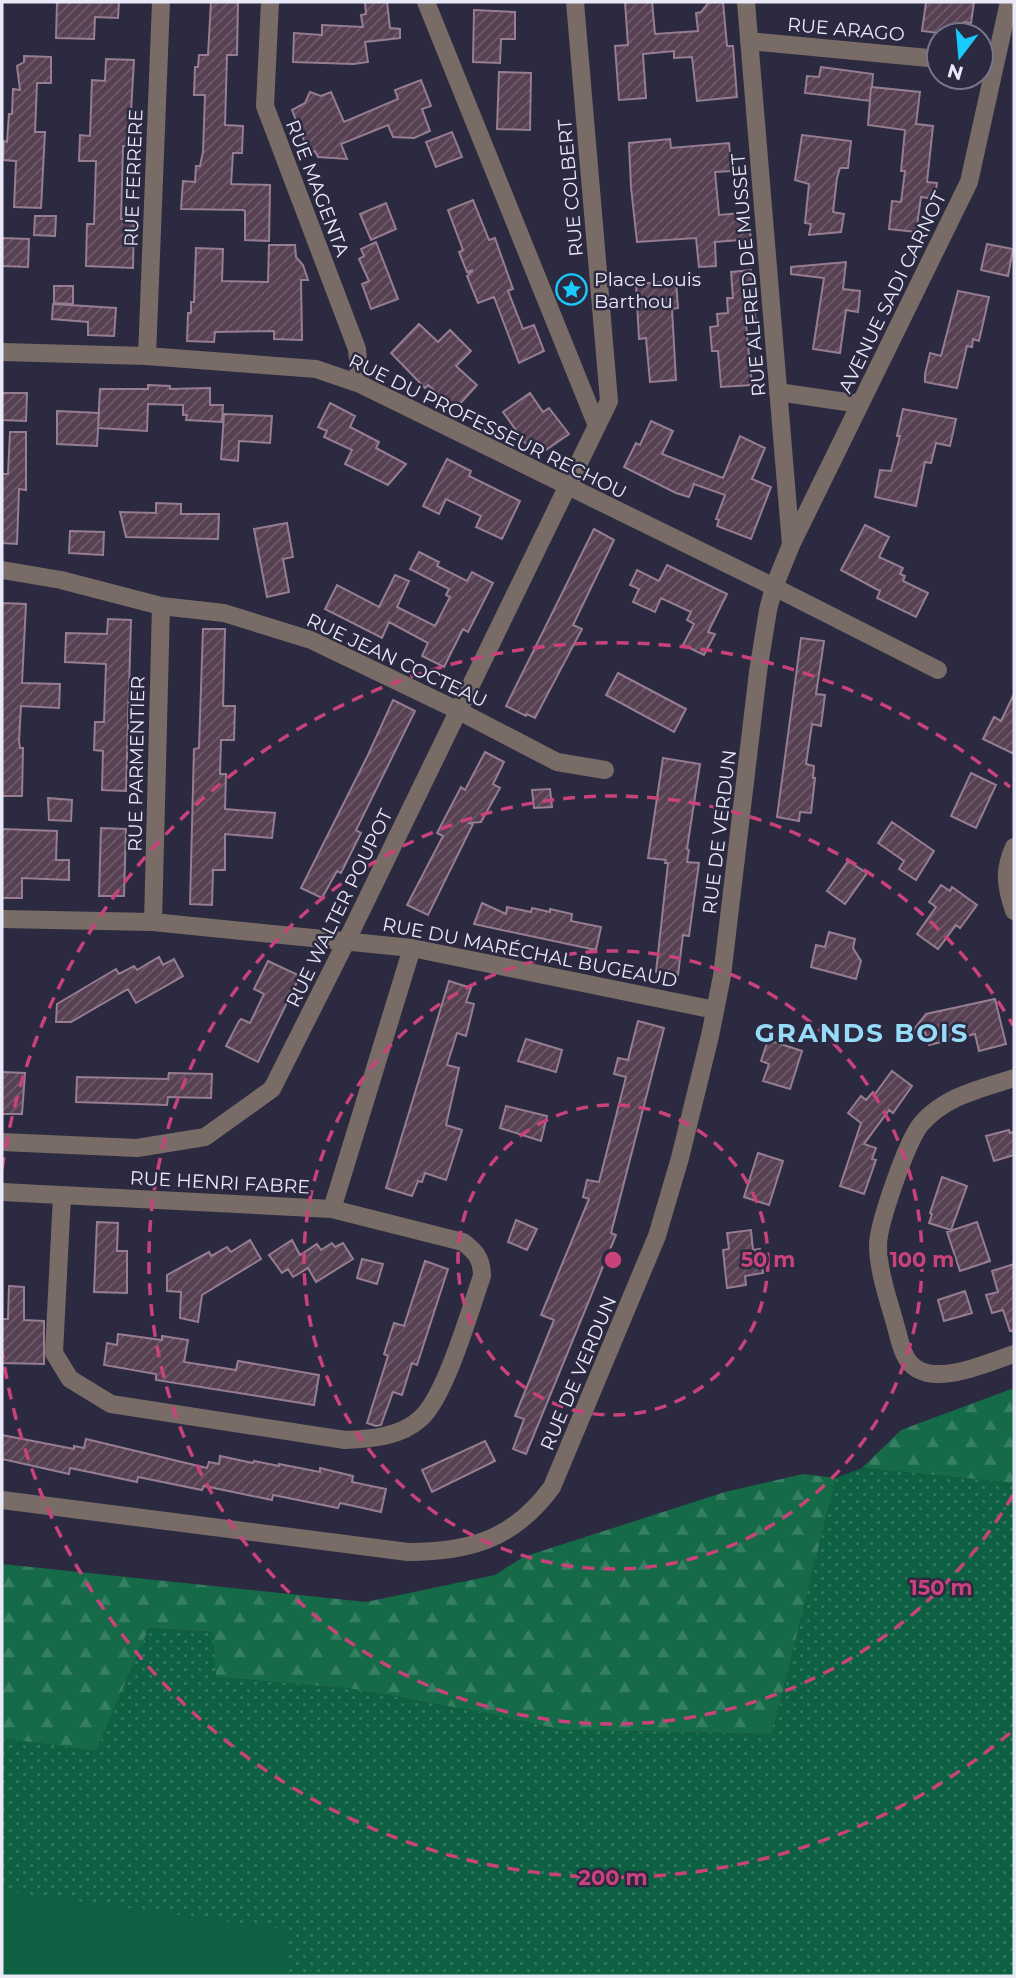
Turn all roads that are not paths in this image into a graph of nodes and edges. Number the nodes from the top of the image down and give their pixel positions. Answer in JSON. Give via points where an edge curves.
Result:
{"nodes":[{"id":1,"x":162,"y":2,"type":"edge"},
{"id":2,"x":270,"y":2,"type":"edge"},
{"id":3,"x":426,"y":2,"type":"edge"},
{"id":4,"x":575,"y":2,"type":"edge"},
{"id":5,"x":746,"y":2,"type":"edge"},
{"id":6,"x":1009,"y":2,"type":"edge"},
{"id":7,"x":749,"y":41,"type":"junction"},
{"id":8,"x":995,"y":43,"type":"edge"},
{"id":9,"x":925,"y":58,"type":"edge"},
{"id":10,"x":983,"y":91,"type":"edge"},
{"id":11,"x":2,"y":352,"type":"edge"},
{"id":12,"x":147,"y":356,"type":"junction"},
{"id":13,"x":360,"y":384,"type":"junction"},
{"id":14,"x":778,"y":392,"type":"junction"},
{"id":15,"x":860,"y":404,"type":"junction"},
{"id":16,"x":597,"y":426,"type":"junction"},
{"id":17,"x":569,"y":487,"type":"junction"},
{"id":18,"x":791,"y":545,"type":"junction"},
{"id":19,"x":2,"y":570,"type":"edge"},
{"id":20,"x":774,"y":587,"type":"junction"},
{"id":21,"x":161,"y":606,"type":"junction"},
{"id":22,"x":938,"y":670,"type":"dead end"},
{"id":23,"x":459,"y":711,"type":"junction"},
{"id":24,"x":605,"y":770,"type":"dead end"},
{"id":25,"x":1014,"y":847,"type":"edge"},
{"id":26,"x":1014,"y":911,"type":"edge"},
{"id":27,"x":2,"y":919,"type":"edge"},
{"id":28,"x":153,"y":922,"type":"junction"},
{"id":29,"x":347,"y":940,"type":"junction"},
{"id":30,"x":412,"y":948,"type":"junction"},
{"id":31,"x":715,"y":1010,"type":"junction"},
{"id":32,"x":1014,"y":1078,"type":"edge"},
{"id":33,"x":2,"y":1142,"type":"edge"},
{"id":34,"x":2,"y":1192,"type":"edge"},
{"id":35,"x":62,"y":1195,"type":"junction"},
{"id":36,"x":332,"y":1209,"type":"junction"},
{"id":37,"x":1014,"y":1354,"type":"edge"},
{"id":38,"x":2,"y":1500,"type":"edge"}],
"edges":[{"from":1,"to":12,"type":"street","name":"RUE FERRERE"},
{"from":2,"to":13,"type":"street","name":"RUE MAGENTA","via":[[265,107],[357,348]]},
{"from":3,"to":16,"type":"street"},
{"from":4,"to":16,"type":"street","name":"RUE COLBERT","via":[[609,401]]},
{"from":5,"to":7,"type":"street","name":"RUE ALFRED DE MUSSET"},
{"from":6,"to":8,"type":"street","name":"AVENUE SADI CARNOT"},
{"from":7,"to":9,"type":"street","name":"RUE ARAGO"},
{"from":7,"to":14,"type":"street","name":"RUE ALFRED DE MUSSET"},
{"from":10,"to":15,"type":"street","name":"AVENUE SADI CARNOT","via":[[969,182]]},
{"from":11,"to":12,"type":"street","name":"RUE DU PROFESSEUR RECHOU"},
{"from":12,"to":13,"type":"street","name":"RUE DU PROFESSEUR RECHOU","via":[[316,369]]},
{"from":13,"to":17,"type":"street","name":"RUE DU PROFESSEUR RECHOU"},
{"from":14,"to":15,"type":"street"},
{"from":14,"to":18,"type":"street","name":"RUE ALFRED DE MUSSET"},
{"from":15,"to":18,"type":"street","name":"AVENUE SADI CARNOT"},
{"from":16,"to":17,"type":"street","name":"RUE COLBERT"},
{"from":17,"to":20,"type":"street","name":"RUE DU PROFESSEUR RECHOU"},
{"from":17,"to":23,"type":"street","name":"RUE WALTER POUPOT"},
{"from":18,"to":20,"type":"street","name":"AVENUE SADI CARNOT"},
{"from":19,"to":21,"type":"street","name":"RUE JEAN COCTEAU"},
{"from":20,"to":22,"type":"street","name":"RUE DU PROFESSEUR RECHOU"},
{"from":20,"to":31,"type":"street","name":"RUE DE VERDUN","via":[[758,672]]},
{"from":21,"to":23,"type":"street","name":"RUE JEAN COCTEAU","via":[[224,613],[311,640]]},
{"from":21,"to":28,"type":"street","name":"RUE PARMENTIER"},
{"from":23,"to":24,"type":"street","name":"RUE JEAN COCTEAU","via":[[557,762]]},
{"from":23,"to":29,"type":"street","name":"RUE WALTER POUPOT"},
{"from":25,"to":26,"type":"street","via":[[1006,867]]},
{"from":27,"to":28,"type":"street","name":"RUE DU MARÉCHAL BUGEAUD"},
{"from":28,"to":29,"type":"street","name":"RUE DU MARÉCHAL BUGEAUD"},
{"from":29,"to":30,"type":"street","name":"RUE DU MARÉCHAL BUGEAUD"},
{"from":29,"to":33,"type":"street","name":"RUE WALTER POUPOT","via":[[272,1089],[205,1137],[136,1148]]},
{"from":30,"to":31,"type":"street","name":"RUE DU MARÉCHAL BUGEAUD"},
{"from":30,"to":36,"type":"street","name":"RUE HENRI FABRE"},
{"from":31,"to":38,"type":"street","name":"RUE DE VERDUN","via":[[657,1236],[556,1479],[542,1501],[517,1524],[468,1548],[408,1552]]},
{"from":32,"to":37,"type":"street","via":[[952,1099],[919,1126],[878,1245],[901,1345],[917,1369],[938,1374],[963,1371]]},
{"from":34,"to":35,"type":"street","name":"RUE HENRI FABRE"},
{"from":35,"to":36,"type":"street","name":"RUE HENRI FABRE"},
{"from":35,"to":36,"type":"street","via":[[54,1353],[70,1379],[111,1404],[345,1440],[395,1434],[421,1418],[441,1390],[482,1276],[482,1261],[463,1242]]}]}
